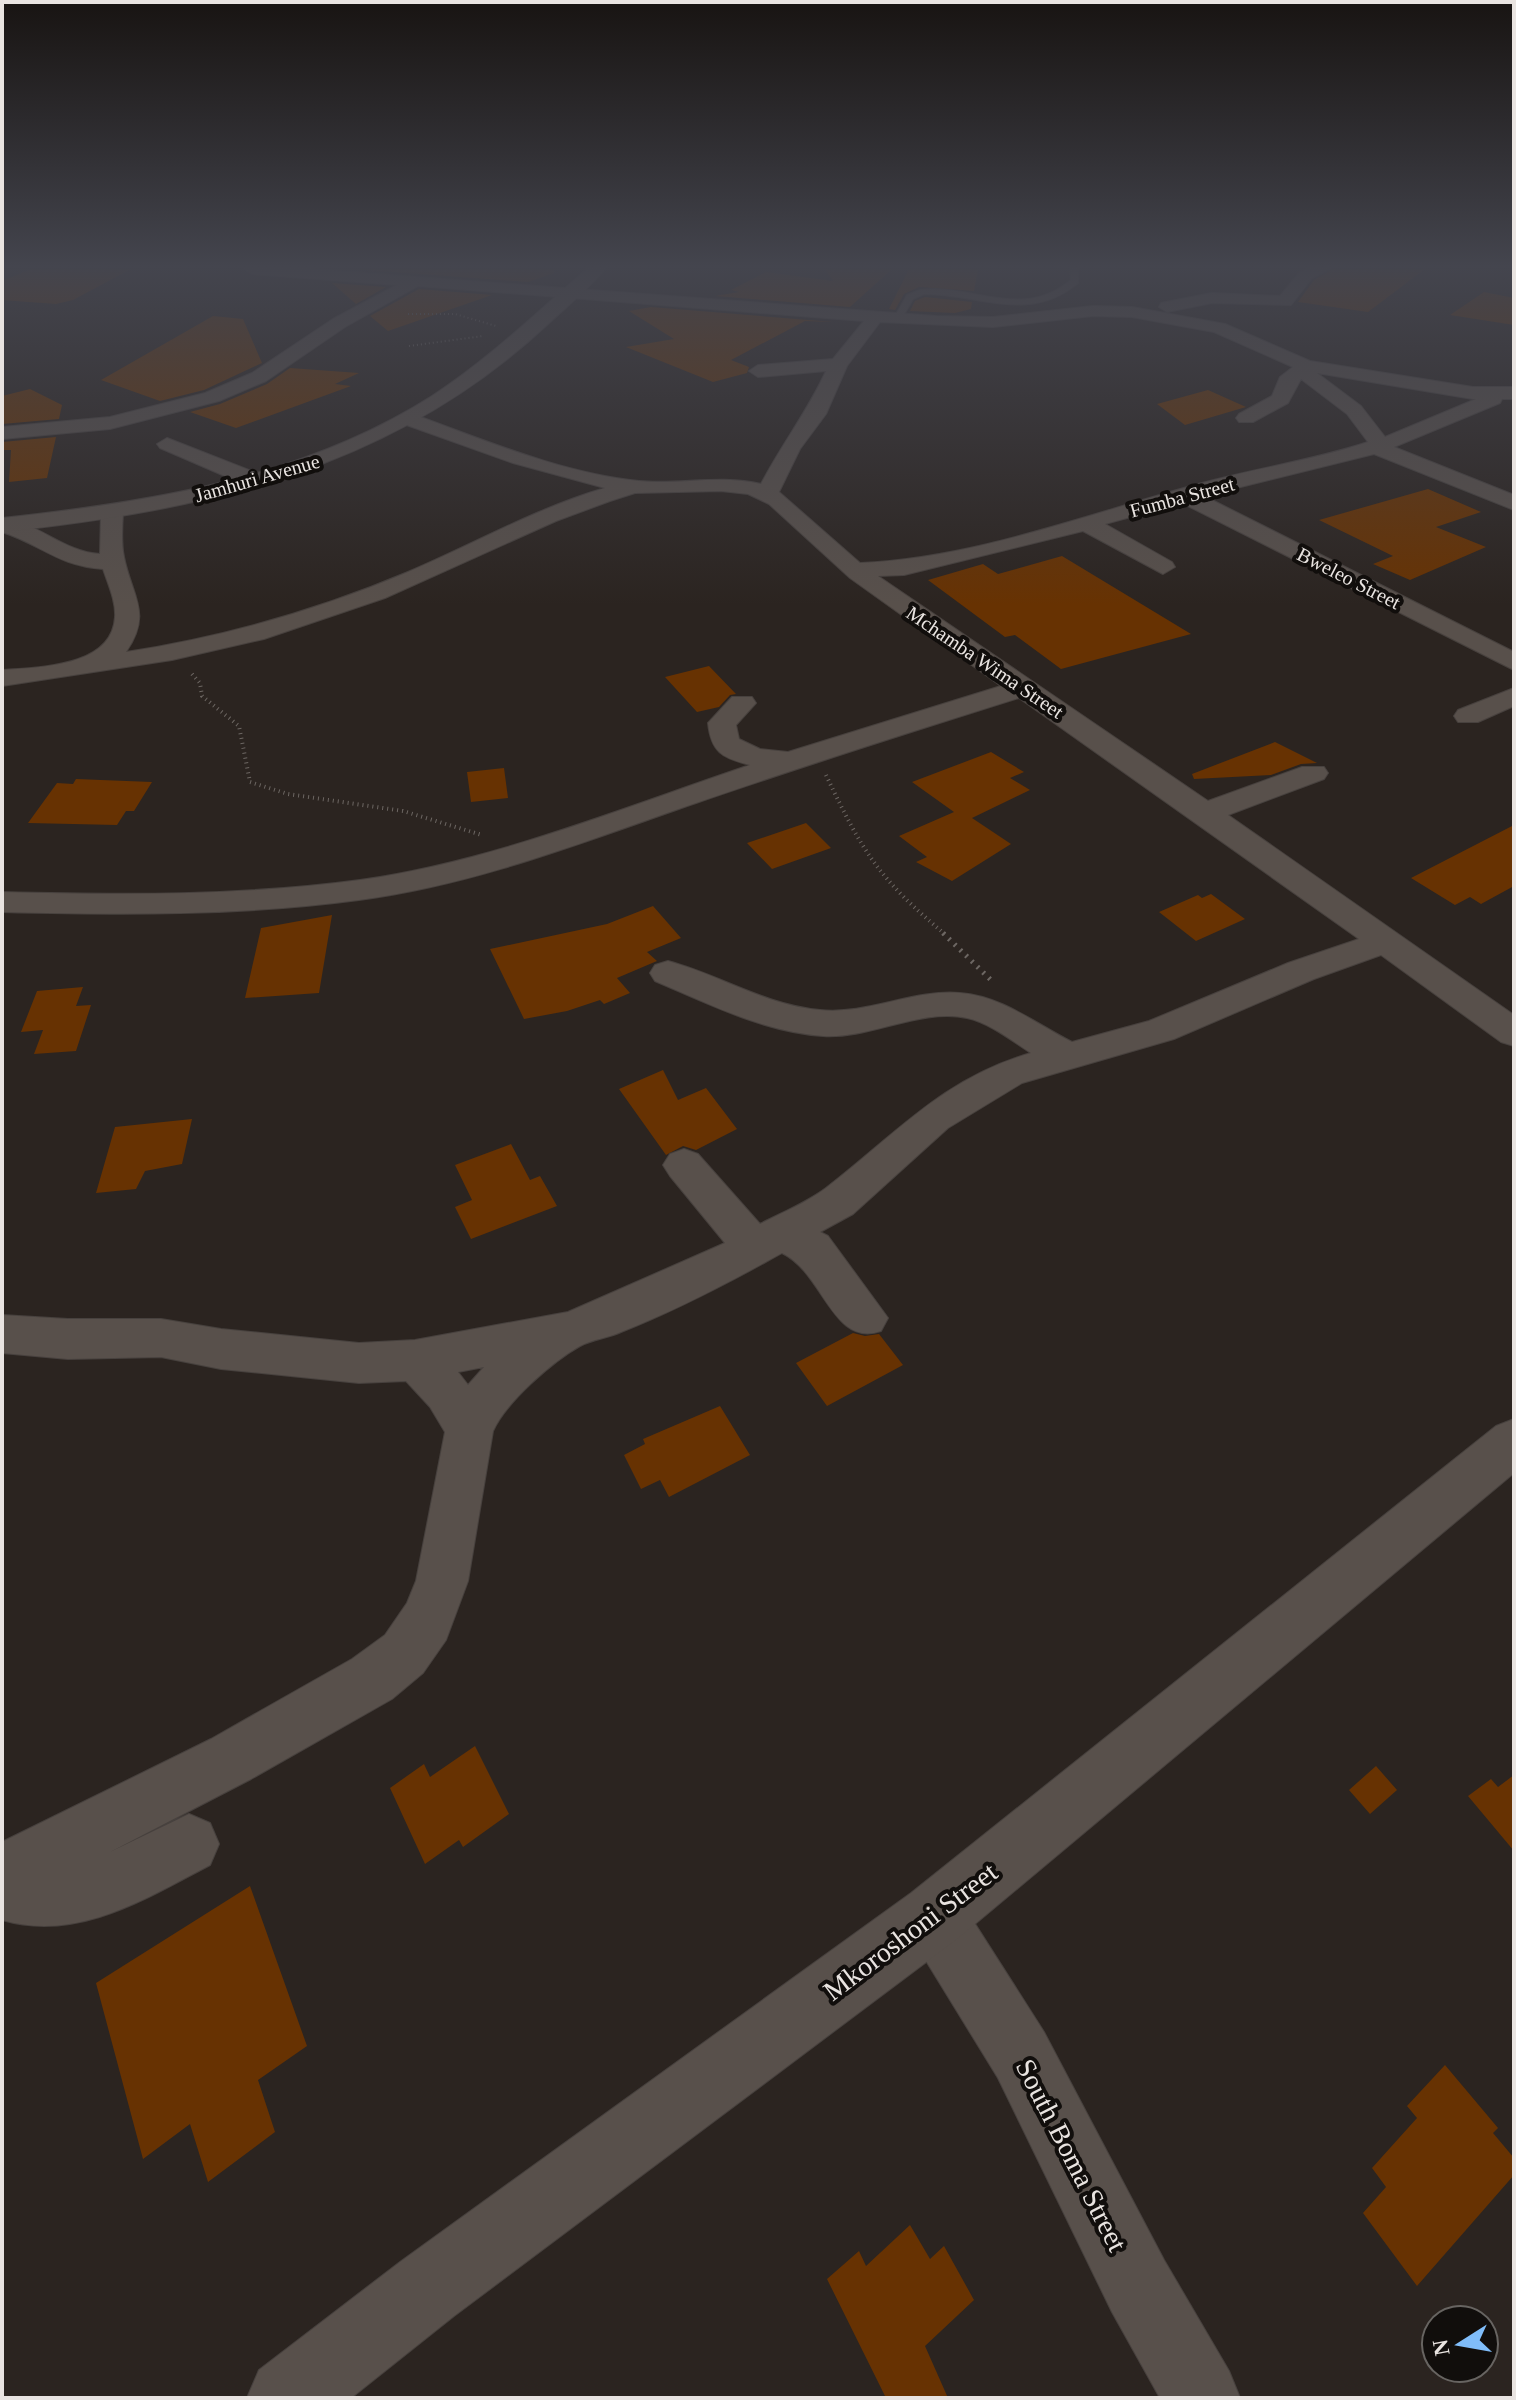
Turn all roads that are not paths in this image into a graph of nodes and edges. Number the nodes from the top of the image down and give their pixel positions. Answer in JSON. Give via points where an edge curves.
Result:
{"nodes":[{"id":1,"x":249,"y":381,"type":"edge"},
{"id":2,"x":464,"y":381,"type":"edge"},
{"id":3,"x":831,"y":381,"type":"edge"},
{"id":4,"x":1287,"y":381,"type":"edge"},
{"id":5,"x":1316,"y":381,"type":"edge"},
{"id":6,"x":1405,"y":381,"type":"edge"},
{"id":7,"x":1508,"y":394,"type":"edge"},
{"id":8,"x":1246,"y":418,"type":"dead end"},
{"id":9,"x":408,"y":419,"type":"junction"},
{"id":10,"x":2,"y":433,"type":"edge"},
{"id":11,"x":167,"y":444,"type":"dead end"},
{"id":12,"x":1378,"y":446,"type":"junction"},
{"id":13,"x":256,"y":481,"type":"junction"},
{"id":14,"x":635,"y":487,"type":"junction"},
{"id":15,"x":767,"y":494,"type":"junction"},
{"id":16,"x":1184,"y":495,"type":"junction"},
{"id":17,"x":1514,"y":503,"type":"edge"},
{"id":18,"x":112,"y":513,"type":"junction"},
{"id":19,"x":72,"y":518,"type":"junction"},
{"id":20,"x":1088,"y":524,"type":"junction"},
{"id":21,"x":3,"y":525,"type":"edge"},
{"id":22,"x":40,"y":537,"type":"junction"},
{"id":23,"x":113,"y":562,"type":"junction"},
{"id":24,"x":1163,"y":567,"type":"dead end"},
{"id":25,"x":855,"y":570,"type":"junction"},
{"id":26,"x":1514,"y":662,"type":"edge"},
{"id":27,"x":87,"y":665,"type":"junction"},
{"id":28,"x":2,"y":678,"type":"edge"},
{"id":29,"x":1023,"y":688,"type":"junction"},
{"id":30,"x":1514,"y":696,"type":"edge"},
{"id":31,"x":742,"y":703,"type":"dead end"},
{"id":32,"x":1468,"y":716,"type":"dead end"},
{"id":33,"x":803,"y":757,"type":"junction"},
{"id":34,"x":1313,"y":773,"type":"dead end"},
{"id":35,"x":1205,"y":813,"type":"junction"},
{"id":36,"x":13,"y":902,"type":"edge"},
{"id":37,"x":2,"y":935,"type":"edge"},
{"id":38,"x":1388,"y":941,"type":"junction"},
{"id":39,"x":668,"y":973,"type":"dead end"},
{"id":40,"x":1514,"y":1033,"type":"edge"},
{"id":41,"x":1071,"y":1056,"type":"junction"},
{"id":42,"x":684,"y":1165,"type":"dead end"},
{"id":43,"x":791,"y":1237,"type":"junction"},
{"id":44,"x":865,"y":1318,"type":"dead end"},
{"id":45,"x":568,"y":1331,"type":"junction"},
{"id":46,"x":2,"y":1334,"type":"edge"},
{"id":47,"x":415,"y":1360,"type":"junction"},
{"id":48,"x":469,"y":1431,"type":"junction"},
{"id":49,"x":1514,"y":1442,"type":"edge"},
{"id":50,"x":189,"y":1844,"type":"dead end"},
{"id":51,"x":2,"y":1874,"type":"edge"},
{"id":52,"x":2,"y":1889,"type":"edge"},
{"id":53,"x":934,"y":1916,"type":"junction"},
{"id":54,"x":287,"y":2398,"type":"edge"},
{"id":55,"x":1202,"y":2398,"type":"edge"}],
"edges":[{"from":1,"to":10,"type":"street","via":[[190,404],[97,425]]},
{"from":2,"to":9,"type":"street","name":"Jamhuri Avenue"},
{"from":3,"to":15,"type":"street"},
{"from":4,"to":8,"type":"street","via":[[1281,399]]},
{"from":5,"to":12,"type":"street","via":[[1354,410]]},
{"from":6,"to":7,"type":"street"},
{"from":7,"to":12,"type":"street","name":"Fumba Street"},
{"from":9,"to":13,"type":"street","name":"Jamhuri Avenue","via":[[364,444]]},
{"from":9,"to":14,"type":"street","name":"Mchamba Wima Street","via":[[539,463]]},
{"from":11,"to":13,"type":"street"},
{"from":12,"to":16,"type":"street","name":"Fumba Street"},
{"from":12,"to":17,"type":"street"},
{"from":13,"to":18,"type":"street","name":"Jamhuri Avenue"},
{"from":14,"to":15,"type":"street","name":"Mchamba Wima Street","via":[[733,486]]},
{"from":14,"to":27,"type":"street","via":[[547,515],[360,600],[300,620],[157,657]]},
{"from":15,"to":25,"type":"street","name":"Mchamba Wima Street"},
{"from":16,"to":20,"type":"street","name":"Fumba Street"},
{"from":16,"to":26,"type":"street","name":"Bweleo Street"},
{"from":18,"to":19,"type":"street","name":"Jamhuri Avenue"},
{"from":18,"to":23,"type":"street"},
{"from":19,"to":21,"type":"street","name":"Jamhuri Avenue"},
{"from":19,"to":22,"type":"street"},
{"from":20,"to":24,"type":"street"},
{"from":20,"to":25,"type":"street","name":"Fumba Street","via":[[915,565]]},
{"from":21,"to":22,"type":"street"},
{"from":22,"to":23,"type":"street","via":[[62,554]]},
{"from":23,"to":27,"type":"street","via":[[125,599],[125,631],[109,654]]},
{"from":25,"to":29,"type":"street","name":"Mchamba Wima Street"},
{"from":27,"to":28,"type":"street"},
{"from":29,"to":33,"type":"street"},
{"from":29,"to":35,"type":"street","name":"Mchamba Wima Street"},
{"from":30,"to":32,"type":"street"},
{"from":31,"to":33,"type":"street","via":[[722,723],[725,744],[754,757]]},
{"from":33,"to":36,"type":"street","via":[[471,867],[360,890],[162,906]]},
{"from":34,"to":35,"type":"street"},
{"from":35,"to":38,"type":"street","name":"Mchamba Wima Street"},
{"from":36,"to":37,"type":"street"},
{"from":38,"to":40,"type":"street","name":"Mchamba Wima Street"},
{"from":38,"to":41,"type":"street","via":[[1161,1030]]},
{"from":39,"to":41,"type":"street","via":[[790,1020],[848,1023],[965,1006]]},
{"from":41,"to":43,"type":"street","via":[[980,1087],[934,1118]]},
{"from":42,"to":43,"type":"street"},
{"from":43,"to":44,"type":"street"},
{"from":43,"to":45,"type":"street"},
{"from":45,"to":47,"type":"street"},
{"from":45,"to":48,"type":"street","via":[[496,1385]]},
{"from":46,"to":47,"type":"street","via":[[161,1338],[359,1363]]},
{"from":47,"to":48,"type":"street","via":[[455,1401]]},
{"from":48,"to":51,"type":"street","via":[[442,1581],[427,1621],[404,1654],[372,1679],[231,1759]]},
{"from":49,"to":53,"type":"street","name":"Mkoroshoni Street"},
{"from":50,"to":52,"type":"street","via":[[112,1882],[60,1899],[26,1899]]},
{"from":53,"to":54,"type":"street","name":"Mkoroshoni Street"},
{"from":53,"to":55,"type":"street","name":"South Boma Street","via":[[1021,2055],[1138,2286]]}]}
